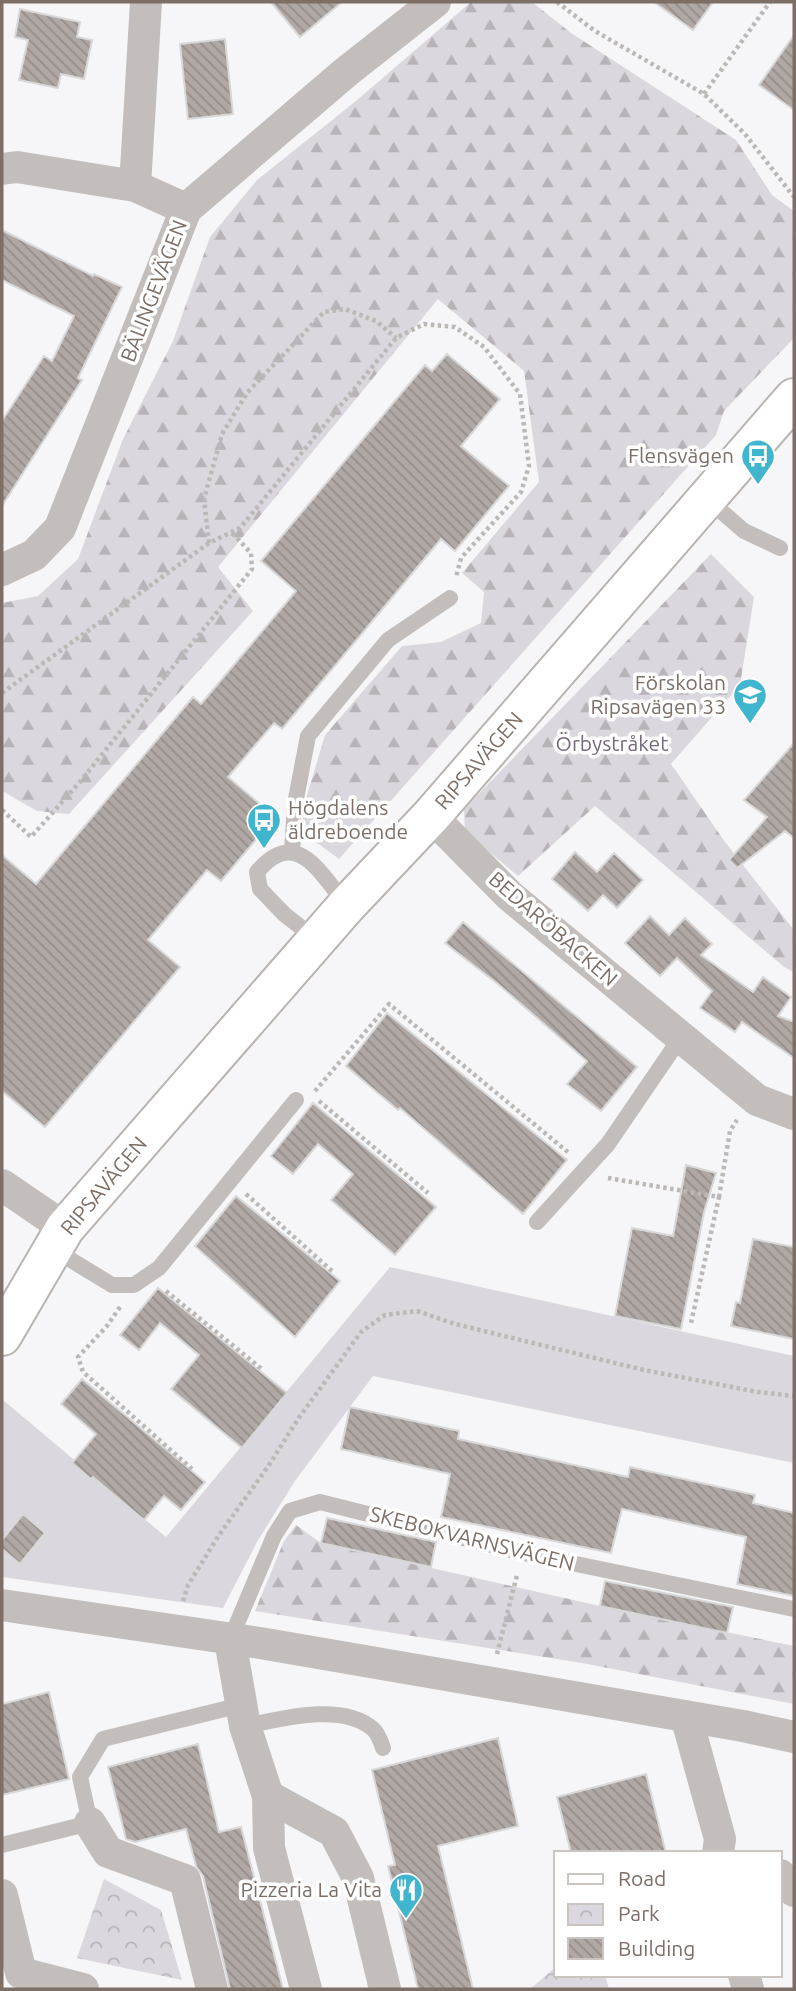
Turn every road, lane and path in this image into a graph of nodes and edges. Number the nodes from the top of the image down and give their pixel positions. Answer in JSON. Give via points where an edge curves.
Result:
{"nodes":[{"id":1,"x":146,"y":2,"type":"edge"},
{"id":2,"x":435,"y":2,"type":"edge"},
{"id":3,"x":557,"y":2,"type":"edge"},
{"id":4,"x":770,"y":2,"type":"edge"},
{"id":5,"x":704,"y":94,"type":"junction"},
{"id":6,"x":2,"y":169,"type":"edge"},
{"id":7,"x":135,"y":186,"type":"junction"},
{"id":8,"x":794,"y":197,"type":"edge"},
{"id":9,"x":186,"y":209,"type":"junction"},
{"id":10,"x":396,"y":338,"type":"junction"},
{"id":11,"x":794,"y":398,"type":"edge"},
{"id":12,"x":707,"y":499,"type":"junction"},
{"id":13,"x":232,"y":532,"type":"junction"},
{"id":14,"x":209,"y":543,"type":"junction"},
{"id":15,"x":780,"y":548,"type":"dead end"},
{"id":16,"x":2,"y":570,"type":"edge"},
{"id":17,"x":450,"y":598,"type":"joint"},
{"id":18,"x":2,"y":693,"type":"edge"},
{"id":19,"x":2,"y":810,"type":"edge"},
{"id":20,"x":431,"y":816,"type":"junction"},
{"id":21,"x":292,"y":852,"type":"junction"},
{"id":22,"x":347,"y":905,"type":"junction"},
{"id":23,"x":317,"y":940,"type":"junction"},
{"id":24,"x":681,"y":1037,"type":"junction"},
{"id":25,"x":753,"y":1096,"type":"junction"},
{"id":26,"x":296,"y":1100,"type":"dead end"},
{"id":27,"x":794,"y":1114,"type":"edge"},
{"id":28,"x":586,"y":1167,"type":"junction"},
{"id":29,"x":231,"y":1180,"type":"junction"},
{"id":30,"x":2,"y":1185,"type":"edge"},
{"id":31,"x":428,"y":1193,"type":"dead end"},
{"id":32,"x":719,"y":1197,"type":"junction"},
{"id":33,"x":537,"y":1222,"type":"dead end"},
{"id":34,"x":59,"y":1238,"type":"junction"},
{"id":35,"x":332,"y":1271,"type":"dead end"},
{"id":36,"x":141,"y":1280,"type":"junction"},
{"id":37,"x":691,"y":1323,"type":"dead end"},
{"id":38,"x":2,"y":1336,"type":"edge"},
{"id":39,"x":263,"y":1370,"type":"dead end"},
{"id":40,"x":794,"y":1396,"type":"edge"},
{"id":41,"x":192,"y":1469,"type":"dead end"},
{"id":42,"x":523,"y":1553,"type":"junction"},
{"id":43,"x":2,"y":1605,"type":"edge"},
{"id":44,"x":794,"y":1609,"type":"edge"},
{"id":45,"x":174,"y":1632,"type":"junction"},
{"id":46,"x":230,"y":1640,"type":"junction"},
{"id":47,"x":490,"y":1682,"type":"junction"},
{"id":48,"x":243,"y":1715,"type":"junction"},
{"id":49,"x":686,"y":1716,"type":"junction"},
{"id":50,"x":794,"y":1737,"type":"edge"},
{"id":51,"x":383,"y":1748,"type":"dead end"},
{"id":52,"x":268,"y":1796,"type":"junction"},
{"id":53,"x":90,"y":1823,"type":"junction"},
{"id":54,"x":2,"y":1845,"type":"edge"},
{"id":55,"x":727,"y":1848,"type":"edge"},
{"id":56,"x":782,"y":1877,"type":"edge"},
{"id":57,"x":794,"y":1891,"type":"edge"},
{"id":58,"x":2,"y":1895,"type":"edge"},
{"id":59,"x":22,"y":1981,"type":"edge"},
{"id":60,"x":83,"y":1989,"type":"edge"},
{"id":61,"x":212,"y":1989,"type":"edge"},
{"id":62,"x":306,"y":1989,"type":"edge"},
{"id":63,"x":385,"y":1989,"type":"edge"}],
"edges":[{"from":1,"to":7,"type":"street"},
{"from":2,"to":9,"type":"street","name":"BÄLINGEVÄGEN"},
{"from":3,"to":5,"type":"path","via":[[595,31]]},
{"from":4,"to":5,"type":"path"},
{"from":5,"to":8,"type":"path","via":[[745,134]]},
{"from":6,"to":7,"type":"street","via":[[17,167]]},
{"from":7,"to":9,"type":"street"},
{"from":9,"to":16,"type":"street","name":"BÄLINGEVÄGEN","via":[[60,528],[34,555]]},
{"from":10,"to":13,"type":"path","via":[[240,528]]},
{"from":10,"to":14,"type":"path","via":[[376,321],[345,309],[324,312],[247,393],[222,435],[204,499]]},
{"from":10,"to":17,"type":"path","via":[[424,324],[455,327],[484,347],[520,394],[529,466],[522,492],[461,558]]},
{"from":11,"to":12,"type":"street","name":"RIPSAVÄGEN"},
{"from":12,"to":15,"type":"lane","via":[[744,531]]},
{"from":12,"to":20,"type":"street","name":"RIPSAVÄGEN"},
{"from":13,"to":14,"type":"path"},
{"from":13,"to":19,"type":"path","via":[[251,553],[252,569],[79,783],[31,837]]},
{"from":14,"to":18,"type":"path"},
{"from":17,"to":21,"type":"lane","via":[[388,640],[307,736]]},
{"from":20,"to":22,"type":"street","name":"RIPSAVÄGEN"},
{"from":20,"to":24,"type":"street","name":"BEDARÖBACKEN","via":[[510,896]]},
{"from":21,"to":22,"type":"lane","via":[[303,854]]},
{"from":21,"to":23,"type":"lane","via":[[269,858],[257,872],[260,890]]},
{"from":22,"to":23,"type":"street","name":"RIPSAVÄGEN"},
{"from":23,"to":34,"type":"street","name":"RIPSAVÄGEN"},
{"from":24,"to":25,"type":"street","name":"BEDARÖBACKEN"},
{"from":24,"to":28,"type":"lane","via":[[608,1143]]},
{"from":25,"to":27,"type":"street","name":"BEDARÖBACKEN"},
{"from":25,"to":32,"type":"path","via":[[730,1131]]},
{"from":26,"to":29,"type":"lane"},
{"from":28,"to":31,"type":"path","via":[[389,1004],[310,1094]]},
{"from":28,"to":32,"type":"path","via":[[607,1178]]},
{"from":28,"to":33,"type":"lane"},
{"from":29,"to":35,"type":"path"},
{"from":29,"to":36,"type":"lane","via":[[159,1268]]},
{"from":30,"to":34,"type":"street"},
{"from":32,"to":37,"type":"path"},
{"from":34,"to":36,"type":"lane","name":"RIPSAVÄGEN","via":[[112,1285]]},
{"from":34,"to":38,"type":"street","name":"RIPSAVÄGEN"},
{"from":36,"to":39,"type":"path"},
{"from":36,"to":41,"type":"path","via":[[78,1357],[83,1372]]},
{"from":40,"to":45,"type":"path","via":[[644,1370],[455,1325],[417,1311],[385,1315],[361,1332],[219,1535],[188,1585]]},
{"from":42,"to":44,"type":"lane","name":"SKEBOKVARNSVÄGEN"},
{"from":42,"to":46,"type":"lane","name":"SKEBOKVARNSVÄGEN","via":[[320,1502],[290,1511],[274,1536]]},
{"from":42,"to":47,"type":"path"},
{"from":43,"to":45,"type":"street"},
{"from":45,"to":46,"type":"street"},
{"from":46,"to":47,"type":"street"},
{"from":46,"to":48,"type":"street"},
{"from":47,"to":49,"type":"street"},
{"from":48,"to":51,"type":"lane","via":[[335,1714],[375,1730]]},
{"from":48,"to":52,"type":"street"},
{"from":48,"to":53,"type":"lane","via":[[103,1739],[80,1777]]},
{"from":49,"to":50,"type":"street"},
{"from":49,"to":55,"type":"street"},
{"from":52,"to":62,"type":"street","via":[[269,1848]]},
{"from":52,"to":63,"type":"street","via":[[334,1832],[358,1878]]},
{"from":53,"to":54,"type":"lane"},
{"from":53,"to":61,"type":"street","via":[[108,1852],[185,1880]]},
{"from":56,"to":57,"type":"street"},
{"from":58,"to":59,"type":"street"},
{"from":59,"to":60,"type":"street"}]}
